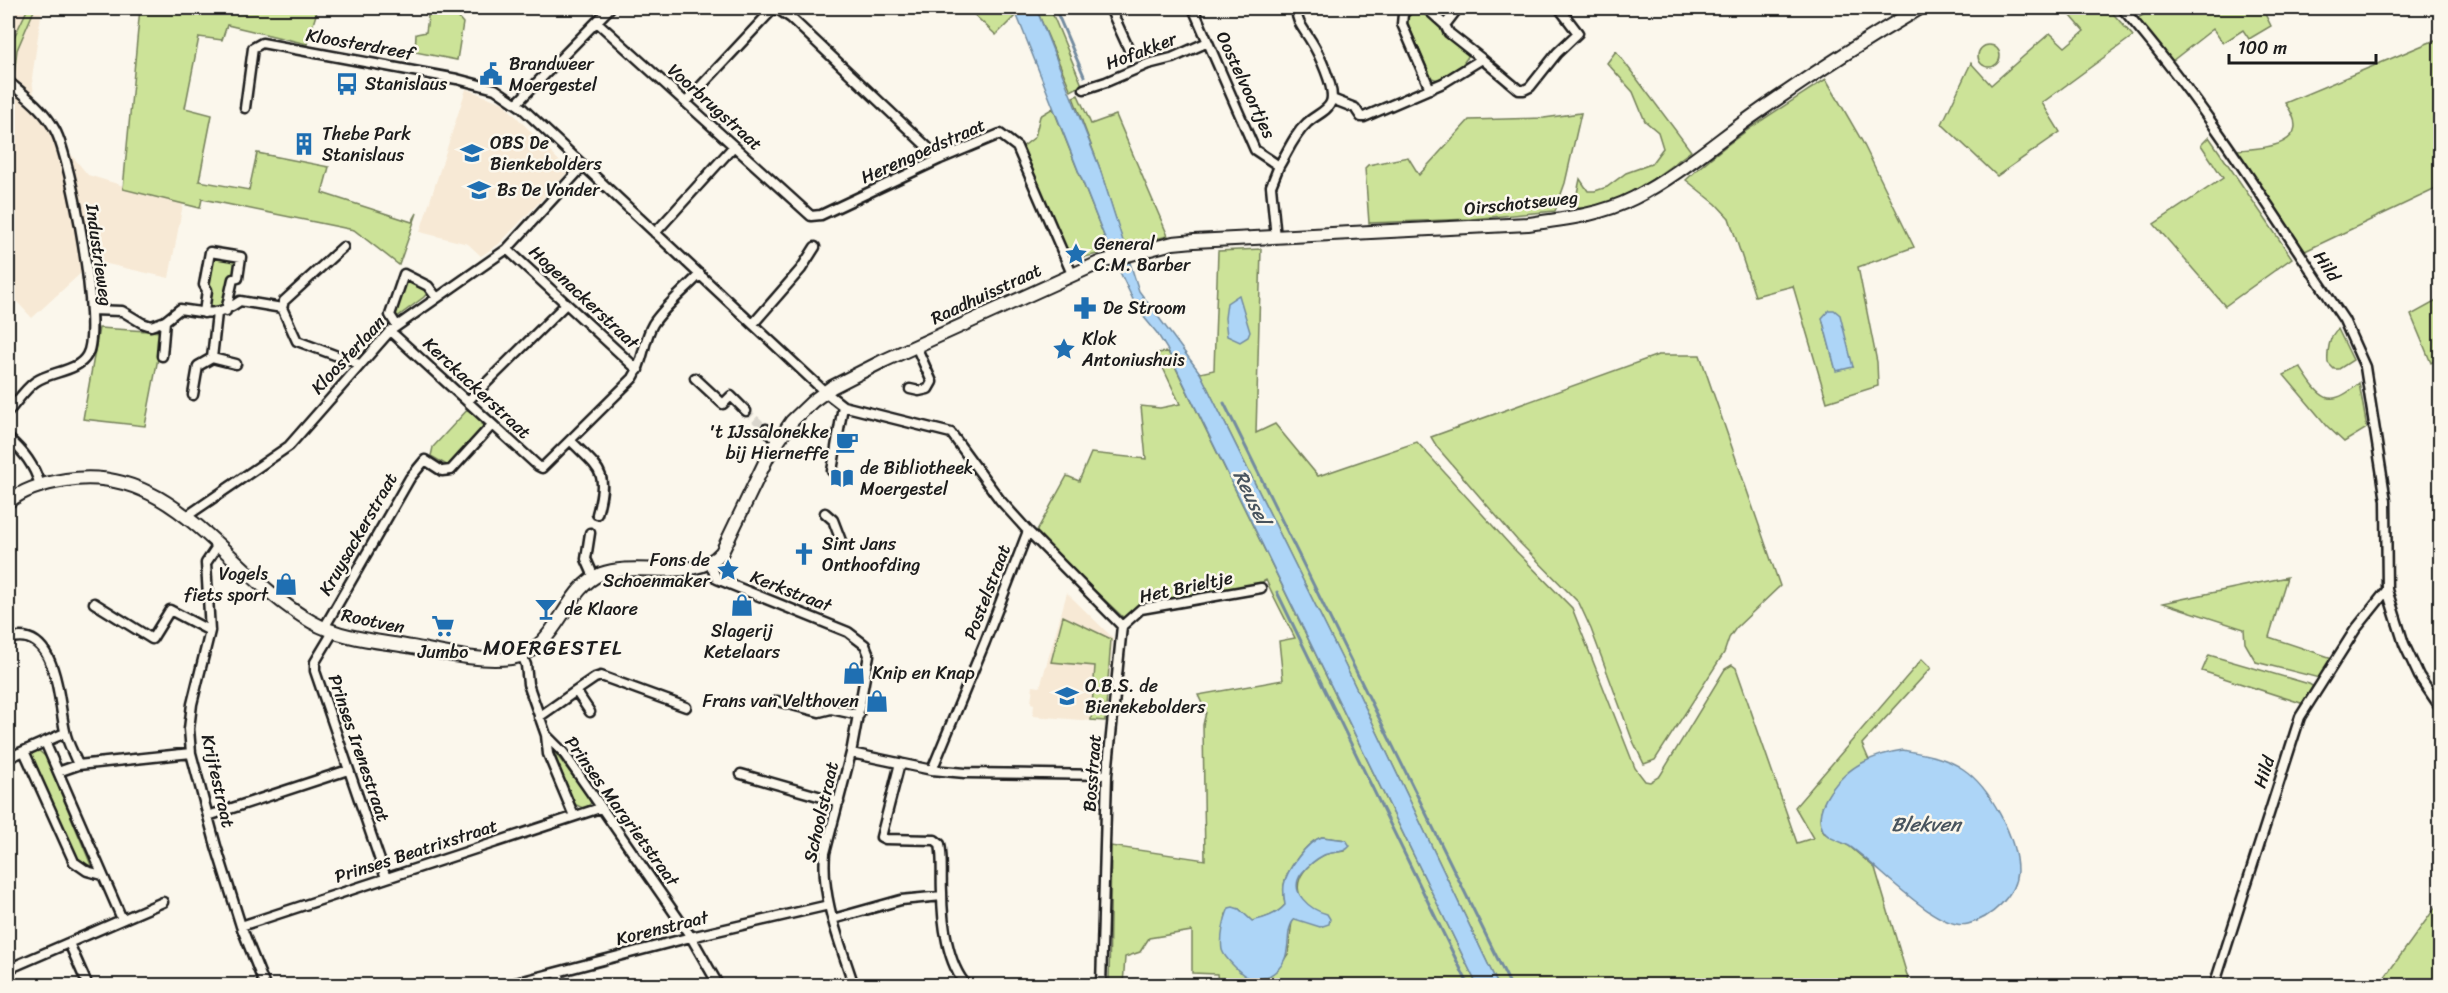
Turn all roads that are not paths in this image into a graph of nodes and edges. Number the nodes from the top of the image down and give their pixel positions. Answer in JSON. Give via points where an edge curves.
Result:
{"nodes":[{"id":1,"x":610,"y":8,"type":"edge"},
{"id":2,"x":775,"y":8,"type":"edge"},
{"id":3,"x":1110,"y":8,"type":"edge"},
{"id":4,"x":1193,"y":8,"type":"edge"},
{"id":5,"x":1297,"y":8,"type":"edge"},
{"id":6,"x":1409,"y":8,"type":"edge"},
{"id":7,"x":1426,"y":8,"type":"edge"},
{"id":8,"x":1458,"y":8,"type":"edge"},
{"id":9,"x":1559,"y":8,"type":"edge"},
{"id":10,"x":1920,"y":8,"type":"edge"},
{"id":11,"x":2122,"y":8,"type":"edge"},
{"id":12,"x":597,"y":22,"type":"junction"},
{"id":13,"x":1445,"y":25,"type":"junction"},
{"id":14,"x":1208,"y":42,"type":"junction"},
{"id":15,"x":1131,"y":54,"type":"dead end"},
{"id":16,"x":1482,"y":59,"type":"junction"},
{"id":17,"x":8,"y":81,"type":"edge"},
{"id":18,"x":1084,"y":89,"type":"dead end"},
{"id":19,"x":1430,"y":89,"type":"junction"},
{"id":20,"x":1332,"y":99,"type":"junction"},
{"id":21,"x":686,"y":102,"type":"junction"},
{"id":22,"x":517,"y":103,"type":"junction"},
{"id":23,"x":244,"y":108,"type":"dead end"},
{"id":24,"x":734,"y":146,"type":"junction"},
{"id":25,"x":940,"y":159,"type":"junction"},
{"id":26,"x":584,"y":165,"type":"junction"},
{"id":27,"x":1279,"y":166,"type":"junction"},
{"id":28,"x":811,"y":216,"type":"joint"},
{"id":29,"x":655,"y":233,"type":"junction"},
{"id":30,"x":1276,"y":238,"type":"junction"},
{"id":31,"x":343,"y":246,"type":"dead end"},
{"id":32,"x":815,"y":247,"type":"dead end"},
{"id":33,"x":507,"y":249,"type":"junction"},
{"id":34,"x":699,"y":274,"type":"junction"},
{"id":35,"x":1072,"y":274,"type":"junction"},
{"id":36,"x":437,"y":298,"type":"junction"},
{"id":37,"x":566,"y":304,"type":"junction"},
{"id":38,"x":282,"y":308,"type":"junction"},
{"id":39,"x":91,"y":310,"type":"junction"},
{"id":40,"x":222,"y":312,"type":"junction"},
{"id":41,"x":204,"y":313,"type":"junction"},
{"id":42,"x":165,"y":321,"type":"junction"},
{"id":43,"x":753,"y":324,"type":"junction"},
{"id":44,"x":393,"y":328,"type":"junction"},
{"id":45,"x":916,"y":346,"type":"junction"},
{"id":46,"x":162,"y":356,"type":"dead end"},
{"id":47,"x":212,"y":358,"type":"junction"},
{"id":48,"x":236,"y":364,"type":"dead end"},
{"id":49,"x":359,"y":364,"type":"junction"},
{"id":50,"x":638,"y":370,"type":"junction"},
{"id":51,"x":694,"y":378,"type":"dead end"},
{"id":52,"x":910,"y":389,"type":"dead end"},
{"id":53,"x":825,"y":392,"type":"junction"},
{"id":54,"x":193,"y":395,"type":"dead end"},
{"id":55,"x":468,"y":401,"type":"junction"},
{"id":56,"x":843,"y":406,"type":"junction"},
{"id":57,"x":746,"y":411,"type":"tunnel mouth"},
{"id":58,"x":8,"y":412,"type":"edge"},
{"id":59,"x":492,"y":425,"type":"junction"},
{"id":60,"x":766,"y":429,"type":"tunnel mouth"},
{"id":61,"x":8,"y":438,"type":"edge"},
{"id":62,"x":571,"y":441,"type":"junction"},
{"id":63,"x":777,"y":441,"type":"junction"},
{"id":64,"x":832,"y":471,"type":"dead end"},
{"id":65,"x":40,"y":485,"type":"junction"},
{"id":66,"x":8,"y":502,"type":"edge"},
{"id":67,"x":825,"y":513,"type":"dead end"},
{"id":68,"x":597,"y":514,"type":"dead end"},
{"id":69,"x":187,"y":516,"type":"junction"},
{"id":70,"x":1028,"y":531,"type":"junction"},
{"id":71,"x":590,"y":533,"type":"dead end"},
{"id":72,"x":218,"y":545,"type":"junction"},
{"id":73,"x":843,"y":546,"type":"dead end"},
{"id":74,"x":710,"y":564,"type":"junction"},
{"id":75,"x":594,"y":577,"type":"junction"},
{"id":76,"x":1260,"y":588,"type":"dead end"},
{"id":77,"x":2387,"y":590,"type":"junction"},
{"id":78,"x":94,"y":603,"type":"dead end"},
{"id":79,"x":1122,"y":626,"type":"junction"},
{"id":80,"x":328,"y":630,"type":"junction"},
{"id":81,"x":210,"y":631,"type":"junction"},
{"id":82,"x":8,"y":639,"type":"edge"},
{"id":83,"x":865,"y":645,"type":"joint"},
{"id":84,"x":522,"y":656,"type":"junction"},
{"id":85,"x":576,"y":691,"type":"junction"},
{"id":86,"x":777,"y":701,"type":"dead end"},
{"id":87,"x":686,"y":707,"type":"dead end"},
{"id":88,"x":2440,"y":707,"type":"edge"},
{"id":89,"x":590,"y":712,"type":"dead end"},
{"id":90,"x":859,"y":715,"type":"junction"},
{"id":91,"x":539,"y":717,"type":"junction"},
{"id":92,"x":65,"y":733,"type":"junction"},
{"id":93,"x":546,"y":735,"type":"junction"},
{"id":94,"x":45,"y":742,"type":"junction"},
{"id":95,"x":24,"y":751,"type":"junction"},
{"id":96,"x":191,"y":753,"type":"junction"},
{"id":97,"x":851,"y":753,"type":"junction"},
{"id":98,"x":8,"y":758,"type":"edge"},
{"id":99,"x":900,"y":763,"type":"junction"},
{"id":100,"x":78,"y":765,"type":"junction"},
{"id":101,"x":348,"y":770,"type":"junction"},
{"id":102,"x":932,"y":770,"type":"junction"},
{"id":103,"x":58,"y":772,"type":"junction"},
{"id":104,"x":741,"y":774,"type":"dead end"},
{"id":105,"x":1107,"y":775,"type":"junction"},
{"id":106,"x":839,"y":802,"type":"junction"},
{"id":107,"x":600,"y":808,"type":"junction"},
{"id":108,"x":208,"y":816,"type":"junction"},
{"id":109,"x":574,"y":816,"type":"junction"},
{"id":110,"x":102,"y":875,"type":"junction"},
{"id":111,"x":386,"y":878,"type":"junction"},
{"id":112,"x":942,"y":896,"type":"junction"},
{"id":113,"x":163,"y":902,"type":"dead end"},
{"id":114,"x":829,"y":905,"type":"junction"},
{"id":115,"x":122,"y":919,"type":"junction"},
{"id":116,"x":833,"y":919,"type":"junction"},
{"id":117,"x":242,"y":926,"type":"junction"},
{"id":118,"x":691,"y":937,"type":"junction"},
{"id":119,"x":69,"y":943,"type":"junction"},
{"id":120,"x":8,"y":965,"type":"edge"},
{"id":121,"x":558,"y":972,"type":"junction"},
{"id":122,"x":88,"y":986,"type":"edge"},
{"id":123,"x":265,"y":986,"type":"edge"},
{"id":124,"x":504,"y":986,"type":"edge"},
{"id":125,"x":562,"y":986,"type":"edge"},
{"id":126,"x":719,"y":986,"type":"edge"},
{"id":127,"x":854,"y":986,"type":"edge"},
{"id":128,"x":967,"y":986,"type":"edge"},
{"id":129,"x":1101,"y":986,"type":"edge"},
{"id":130,"x":2214,"y":986,"type":"edge"}],
"edges":[{"from":1,"to":12,"type":"street"},
{"from":2,"to":21,"type":"street"},
{"from":2,"to":25,"type":"street","via":[[791,18]]},
{"from":3,"to":15,"type":"street"},
{"from":4,"to":14,"type":"street","name":"Oostelvoortjes"},
{"from":5,"to":20,"type":"street","via":[[1297,20],[1312,42],[1330,84]]},
{"from":6,"to":19,"type":"street","via":[[1403,14],[1402,24]]},
{"from":7,"to":13,"type":"street"},
{"from":8,"to":13,"type":"street"},
{"from":9,"to":16,"type":"street","via":[[1578,33],[1557,52],[1530,87],[1518,90]]},
{"from":10,"to":30,"type":"street","name":"Oirschotseweg","via":[[1802,81],[1634,198],[1604,210],[1528,224]]},
{"from":11,"to":77,"type":"street","name":"Hild","via":[[2205,112],[2343,320],[2361,355],[2386,501]]},
{"from":12,"to":21,"type":"street","name":"Voorbrugstraat"},
{"from":12,"to":22,"type":"street"},
{"from":13,"to":16,"type":"street","via":[[1449,33]]},
{"from":14,"to":18,"type":"street","name":"Hofakker"},
{"from":14,"to":27,"type":"street","name":"Oostelvoortjes","via":[[1255,150]]},
{"from":16,"to":19,"type":"street"},
{"from":17,"to":39,"type":"street","name":"Industrieweg","via":[[44,112],[67,161]]},
{"from":19,"to":20,"type":"street","via":[[1364,117],[1355,108]]},
{"from":20,"to":27,"type":"street","via":[[1298,132]]},
{"from":21,"to":24,"type":"street","name":"Voorbrugstraat"},
{"from":22,"to":23,"type":"street","name":"Kloosterdreef","via":[[495,89],[457,79],[262,43],[253,48]]},
{"from":22,"to":26,"type":"street"},
{"from":24,"to":28,"type":"street","name":"Voorbrugstraat"},
{"from":24,"to":29,"type":"street"},
{"from":25,"to":28,"type":"street","name":"Herengoedstraat","via":[[821,216]]},
{"from":25,"to":35,"type":"street","name":"Herengoedstraat","via":[[1000,134],[1017,147]]},
{"from":26,"to":29,"type":"street"},
{"from":26,"to":33,"type":"street","name":"Kloosterlaan"},
{"from":27,"to":30,"type":"street","via":[[1271,186]]},
{"from":29,"to":34,"type":"street"},
{"from":30,"to":35,"type":"street","name":"Oirschotseweg","via":[[1173,243],[1111,258]]},
{"from":31,"to":38,"type":"street","via":[[284,301]]},
{"from":32,"to":43,"type":"street"},
{"from":33,"to":36,"type":"street","name":"Kloosterlaan"},
{"from":33,"to":37,"type":"street","name":"Hogenackerstraat"},
{"from":34,"to":43,"type":"street"},
{"from":34,"to":50,"type":"street","via":[[654,323]]},
{"from":35,"to":45,"type":"street","name":"Raadhuisstraat"},
{"from":36,"to":44,"type":"street","name":"Kloosterlaan"},
{"from":36,"to":44,"type":"street","via":[[428,286],[404,274],[390,315]]},
{"from":37,"to":50,"type":"street","name":"Hogenackerstraat"},
{"from":37,"to":55,"type":"street"},
{"from":38,"to":40,"type":"street","via":[[240,301]]},
{"from":38,"to":49,"type":"street","via":[[297,341]]},
{"from":39,"to":42,"type":"street","via":[[122,311],[151,326]]},
{"from":39,"to":58,"type":"street","name":"Industrieweg","via":[[89,352],[83,361],[33,383]]},
{"from":40,"to":41,"type":"street"},
{"from":40,"to":41,"type":"street","via":[[233,279],[238,278],[241,256],[210,252]]},
{"from":40,"to":47,"type":"street"},
{"from":41,"to":42,"type":"street","via":[[180,309]]},
{"from":42,"to":46,"type":"street"},
{"from":43,"to":53,"type":"street"},
{"from":44,"to":49,"type":"street","name":"Kloosterlaan"},
{"from":44,"to":55,"type":"street","name":"Kerckackerstraat"},
{"from":45,"to":52,"type":"street","name":"Raadhuisstraat","via":[[932,382],[919,391]]},
{"from":45,"to":53,"type":"street","name":"Raadhuisstraat"},
{"from":47,"to":48,"type":"street"},
{"from":47,"to":54,"type":"street","via":[[198,366]]},
{"from":49,"to":69,"type":"street","name":"Kloosterlaan","via":[[289,446]]},
{"from":50,"to":62,"type":"street"},
{"from":51,"to":57,"type":"street","via":[[723,405],[731,396]]},
{"from":53,"to":56,"type":"street","name":"Postelstraat"},
{"from":53,"to":63,"type":"street","name":"Raadhuisstraat","via":[[792,421]]},
{"from":55,"to":59,"type":"street","name":"Kerckackerstraat"},
{"from":56,"to":64,"type":"street"},
{"from":56,"to":70,"type":"street","name":"Postelstraat","via":[[951,433],[999,500]]},
{"from":59,"to":62,"type":"street","name":"Kerckackerstraat","via":[[542,468]]},
{"from":59,"to":80,"type":"street","name":"Kruysackerstraat","via":[[451,470],[442,471],[425,460],[410,478]]},
{"from":60,"to":63,"type":"street"},
{"from":61,"to":65,"type":"street","via":[[33,466]]},
{"from":62,"to":68,"type":"street","via":[[601,471],[604,484]]},
{"from":63,"to":74,"type":"street","name":"Raadhuisstraat","via":[[722,552]]},
{"from":65,"to":66,"type":"street","name":"Rootven"},
{"from":65,"to":69,"type":"street","name":"Rootven","via":[[86,478],[108,480],[159,497]]},
{"from":67,"to":73,"type":"street","via":[[833,520]]},
{"from":69,"to":72,"type":"street","name":"Rootven"},
{"from":70,"to":79,"type":"street"},
{"from":70,"to":102,"type":"street","name":"Postelstraat"},
{"from":71,"to":75,"type":"street","via":[[586,559]]},
{"from":72,"to":80,"type":"street","name":"Rootven","via":[[273,594]]},
{"from":72,"to":81,"type":"street","name":"Krijtestraat","via":[[206,563]]},
{"from":74,"to":75,"type":"street","via":[[611,571]]},
{"from":74,"to":83,"type":"street","name":"Kerkstraat","via":[[717,579],[849,632]]},
{"from":75,"to":84,"type":"street","via":[[544,640]]},
{"from":76,"to":79,"type":"street","name":"Het Brieltje","via":[[1141,609]]},
{"from":77,"to":88,"type":"street","name":"Hild","via":[[2404,644]]},
{"from":77,"to":130,"type":"street","name":"Hild","via":[[2355,630],[2300,717]]},
{"from":78,"to":81,"type":"street","via":[[152,639],[170,610]]},
{"from":79,"to":105,"type":"street","name":"Bosstraat"},
{"from":80,"to":84,"type":"street","name":"Rootven","via":[[455,654]]},
{"from":80,"to":101,"type":"street","name":"Prinses Irenestraat","via":[[315,671]]},
{"from":81,"to":96,"type":"street","name":"Krijtestraat","via":[[192,704]]},
{"from":82,"to":92,"type":"street","via":[[31,639],[42,648],[58,681]]},
{"from":83,"to":90,"type":"street","name":"Schoolstraat","via":[[868,667]]},
{"from":84,"to":91,"type":"street","name":"Prinses Margrietstraat"},
{"from":85,"to":87,"type":"street","via":[[601,676]]},
{"from":85,"to":89,"type":"street"},
{"from":85,"to":91,"type":"street"},
{"from":86,"to":90,"type":"street","via":[[819,712],[831,709]]},
{"from":90,"to":97,"type":"street","name":"Schoolstraat"},
{"from":91,"to":93,"type":"street","name":"Prinses Margrietstraat"},
{"from":92,"to":94,"type":"street"},
{"from":92,"to":100,"type":"street"},
{"from":93,"to":107,"type":"street","name":"Prinses Margrietstraat","via":[[563,752]]},
{"from":93,"to":109,"type":"street","name":"Prinses Margrietstraat","via":[[548,754]]},
{"from":94,"to":95,"type":"street"},
{"from":94,"to":103,"type":"street"},
{"from":95,"to":98,"type":"street"},
{"from":95,"to":110,"type":"street","via":[[74,862]]},
{"from":96,"to":100,"type":"street"},
{"from":96,"to":108,"type":"street","name":"Krijtestraat"},
{"from":97,"to":99,"type":"street"},
{"from":97,"to":106,"type":"street","name":"Schoolstraat"},
{"from":99,"to":102,"type":"street"},
{"from":99,"to":112,"type":"street","via":[[881,837],[935,840],[940,844]]},
{"from":100,"to":103,"type":"street"},
{"from":101,"to":108,"type":"street"},
{"from":101,"to":111,"type":"street","name":"Prinses Irenestraat"},
{"from":102,"to":105,"type":"street"},
{"from":103,"to":110,"type":"street"},
{"from":104,"to":106,"type":"street"},
{"from":105,"to":129,"type":"street","name":"Bosstraat"},
{"from":106,"to":114,"type":"street","name":"Schoolstraat","via":[[823,870]]},
{"from":107,"to":109,"type":"street","name":"Prinses Beatrixstraat"},
{"from":107,"to":118,"type":"street","name":"Prinses Margrietstraat"},
{"from":108,"to":117,"type":"street","name":"Krijtestraat"},
{"from":109,"to":111,"type":"street","name":"Prinses Beatrixstraat"},
{"from":110,"to":115,"type":"street"},
{"from":111,"to":117,"type":"street","name":"Prinses Beatrixstraat"},
{"from":112,"to":116,"type":"street","via":[[902,900]]},
{"from":112,"to":128,"type":"street","via":[[948,944],[960,980]]},
{"from":113,"to":115,"type":"street"},
{"from":114,"to":116,"type":"street","name":"Schoolstraat"},
{"from":114,"to":118,"type":"street","name":"Korenstraat"},
{"from":115,"to":119,"type":"street"},
{"from":116,"to":127,"type":"street","name":"Schoolstraat"},
{"from":117,"to":123,"type":"street","name":"Krijtestraat"},
{"from":118,"to":121,"type":"street","name":"Korenstraat"},
{"from":118,"to":126,"type":"street","name":"Prinses Margrietstraat"},
{"from":119,"to":120,"type":"street","via":[[15,966]]},
{"from":119,"to":122,"type":"street"},
{"from":121,"to":124,"type":"street","name":"Korenstraat"},
{"from":121,"to":125,"type":"street"}]}
